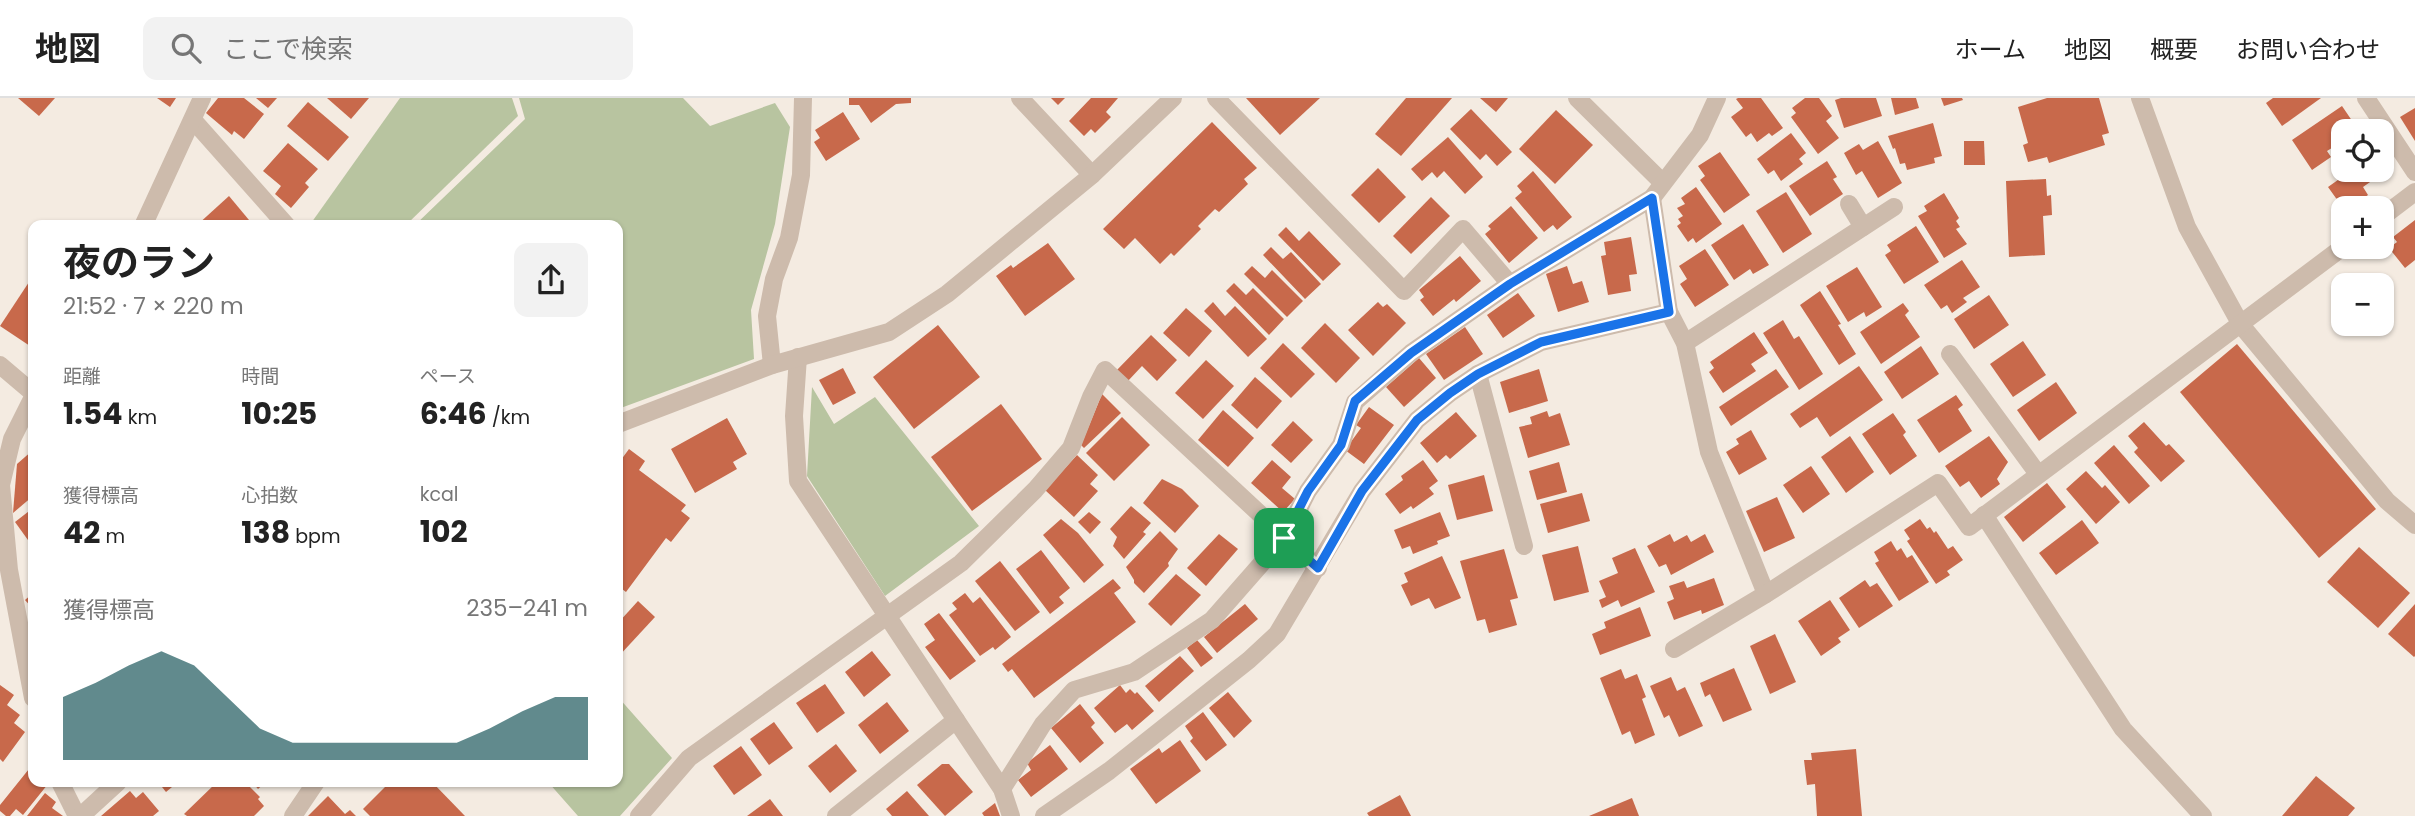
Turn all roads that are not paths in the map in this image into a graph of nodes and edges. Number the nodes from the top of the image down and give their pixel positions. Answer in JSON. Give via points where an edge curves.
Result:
{"nodes":[{"id":1,"x":202,"y":98,"type":"edge"},
{"id":2,"x":803,"y":98,"type":"edge"},
{"id":3,"x":1020,"y":98,"type":"edge"},
{"id":4,"x":1174,"y":98,"type":"edge"},
{"id":5,"x":1216,"y":98,"type":"edge"},
{"id":6,"x":1577,"y":98,"type":"edge"},
{"id":7,"x":1717,"y":98,"type":"edge"},
{"id":8,"x":2140,"y":98,"type":"edge"},
{"id":9,"x":2367,"y":98,"type":"edge"},
{"id":10,"x":193,"y":120,"type":"junction"},
{"id":11,"x":2415,"y":173,"type":"edge"},
{"id":12,"x":1092,"y":175,"type":"junction"},
{"id":13,"x":1663,"y":183,"type":"junction"},
{"id":14,"x":2415,"y":192,"type":"edge"},
{"id":15,"x":1652,"y":198,"type":"junction"},
{"id":16,"x":1849,"y":204,"type":"dead end"},
{"id":17,"x":1894,"y":207,"type":"dead end"},
{"id":18,"x":2394,"y":208,"type":"edge"},
{"id":19,"x":146,"y":220,"type":"edge"},
{"id":20,"x":282,"y":220,"type":"edge"},
{"id":21,"x":1863,"y":227,"type":"junction"},
{"id":22,"x":2331,"y":256,"type":"edge"},
{"id":23,"x":1510,"y":284,"type":"junction"},
{"id":24,"x":1669,"y":312,"type":"junction"},
{"id":25,"x":2241,"y":325,"type":"junction"},
{"id":26,"x":1685,"y":343,"type":"junction"},
{"id":27,"x":1950,"y":354,"type":"dead end"},
{"id":28,"x":798,"y":357,"type":"junction"},
{"id":29,"x":0,"y":365,"type":"edge"},
{"id":30,"x":772,"y":365,"type":"junction"},
{"id":31,"x":1478,"y":374,"type":"junction"},
{"id":32,"x":28,"y":391,"type":"edge"},
{"id":33,"x":28,"y":406,"type":"edge"},
{"id":34,"x":623,"y":422,"type":"edge"},
{"id":35,"x":2038,"y":474,"type":"junction"},
{"id":36,"x":1984,"y":515,"type":"junction"},
{"id":37,"x":2415,"y":525,"type":"edge"},
{"id":38,"x":1284,"y":538,"type":"junction"},
{"id":39,"x":1524,"y":546,"type":"dead end"},
{"id":40,"x":1318,"y":568,"type":"junction"},
{"id":41,"x":1766,"y":594,"type":"junction"},
{"id":42,"x":886,"y":617,"type":"junction"},
{"id":43,"x":1674,"y":649,"type":"dead end"},
{"id":44,"x":28,"y":671,"type":"edge"},
{"id":45,"x":956,"y":720,"type":"junction"},
{"id":46,"x":63,"y":787,"type":"edge"},
{"id":47,"x":112,"y":787,"type":"edge"},
{"id":48,"x":313,"y":787,"type":"edge"},
{"id":49,"x":1002,"y":789,"type":"junction"},
{"id":50,"x":79,"y":816,"type":"edge"},
{"id":51,"x":293,"y":816,"type":"edge"},
{"id":52,"x":639,"y":816,"type":"edge"},
{"id":53,"x":836,"y":816,"type":"edge"},
{"id":54,"x":1011,"y":816,"type":"edge"},
{"id":55,"x":1044,"y":816,"type":"edge"},
{"id":56,"x":2203,"y":816,"type":"edge"}],
"edges":[{"from":1,"to":10,"type":"street"},
{"from":2,"to":30,"type":"street","via":[[801,175],[767,316]]},
{"from":3,"to":12,"type":"street"},
{"from":4,"to":12,"type":"street"},
{"from":5,"to":23,"type":"street","via":[[1404,290],[1463,229]]},
{"from":6,"to":13,"type":"street"},
{"from":7,"to":13,"type":"street","via":[[1700,135]]},
{"from":8,"to":25,"type":"street","via":[[2188,227]]},
{"from":9,"to":11,"type":"street"},
{"from":10,"to":19,"type":"street"},
{"from":10,"to":20,"type":"street"},
{"from":12,"to":28,"type":"street","via":[[947,295],[889,332]]},
{"from":13,"to":15,"type":"street"},
{"from":14,"to":18,"type":"street"},
{"from":15,"to":23,"type":"street"},
{"from":15,"to":24,"type":"street"},
{"from":16,"to":21,"type":"street"},
{"from":17,"to":21,"type":"street"},
{"from":21,"to":26,"type":"street"},
{"from":22,"to":25,"type":"street"},
{"from":23,"to":38,"type":"street","via":[[1411,353],[1355,401],[1341,445],[1308,491]]},
{"from":24,"to":26,"type":"street"},
{"from":24,"to":31,"type":"street","via":[[1541,342]]},
{"from":25,"to":35,"type":"street"},
{"from":25,"to":37,"type":"street","via":[[2387,501]]},
{"from":26,"to":41,"type":"street","via":[[1709,452]]},
{"from":27,"to":35,"type":"street"},
{"from":28,"to":30,"type":"street"},
{"from":28,"to":42,"type":"street","via":[[794,416],[797,481]]},
{"from":29,"to":32,"type":"street"},
{"from":30,"to":34,"type":"street"},
{"from":31,"to":39,"type":"street"},
{"from":31,"to":40,"type":"street","via":[[1417,420],[1362,491]]},
{"from":33,"to":44,"type":"street","via":[[12,439],[1,485],[9,570]]},
{"from":35,"to":36,"type":"street"},
{"from":36,"to":41,"type":"street","via":[[1969,527],[1938,483]]},
{"from":36,"to":56,"type":"street","via":[[2123,729]]},
{"from":38,"to":40,"type":"street"},
{"from":38,"to":42,"type":"street","via":[[1105,370],[1072,448],[1035,490],[961,563]]},
{"from":38,"to":49,"type":"street","via":[[1212,620],[1134,672],[1074,690],[1043,724]]},
{"from":40,"to":55,"type":"street","via":[[1277,634],[1249,660],[1109,771]]},
{"from":41,"to":43,"type":"street"},
{"from":42,"to":45,"type":"street"},
{"from":42,"to":52,"type":"street","via":[[689,758]]},
{"from":45,"to":49,"type":"street"},
{"from":45,"to":53,"type":"street"},
{"from":46,"to":50,"type":"street"},
{"from":47,"to":50,"type":"street"},
{"from":48,"to":51,"type":"street"},
{"from":49,"to":54,"type":"street"}]}
